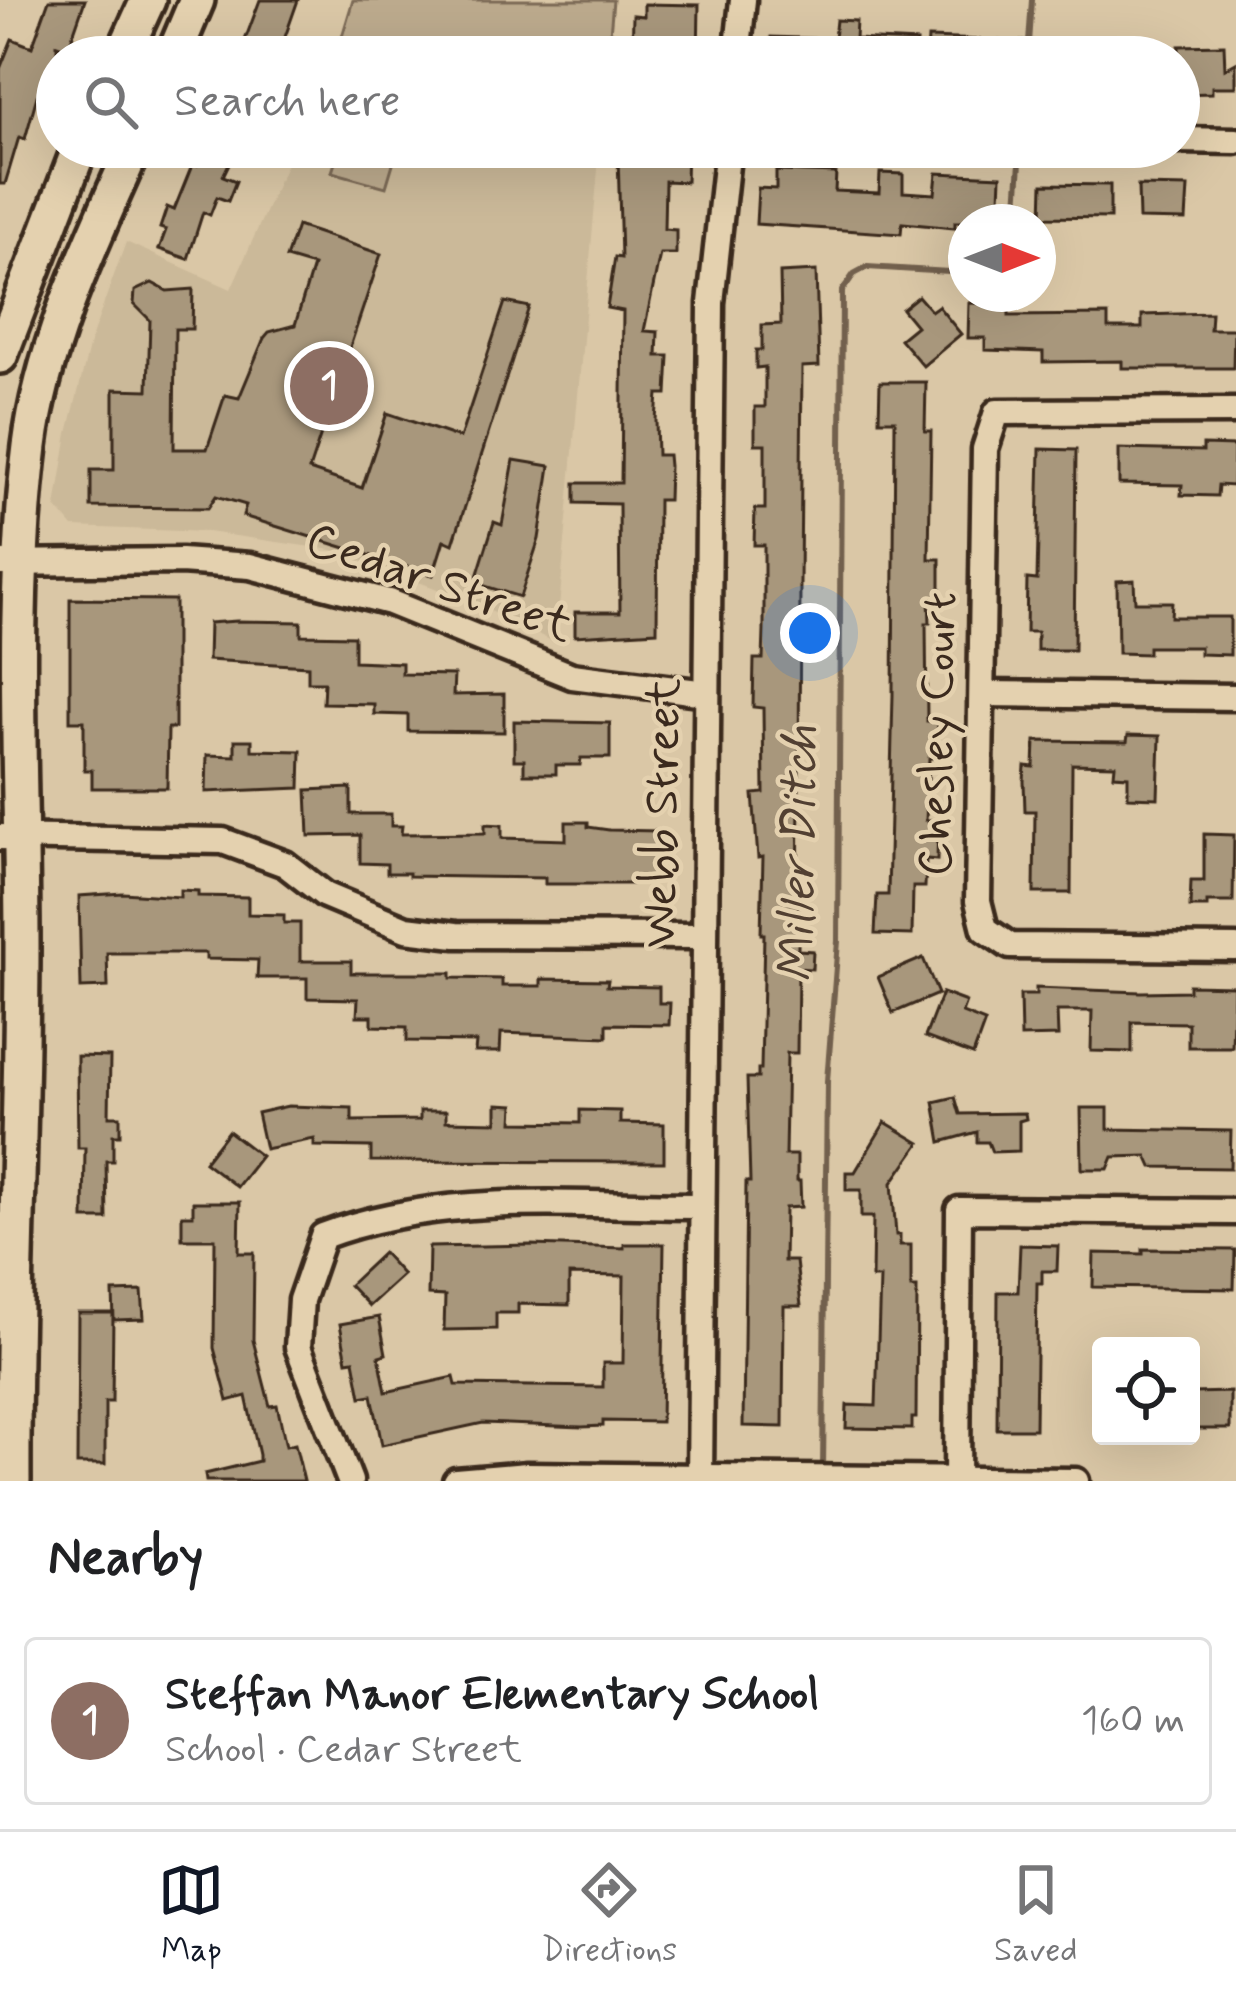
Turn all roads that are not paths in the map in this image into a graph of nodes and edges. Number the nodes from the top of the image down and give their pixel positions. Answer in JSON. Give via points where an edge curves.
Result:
{"nodes":[{"id":1,"x":148,"y":0,"type":"edge"},
{"id":2,"x":197,"y":0,"type":"edge"},
{"id":3,"x":743,"y":0,"type":"edge"},
{"id":4,"x":132,"y":36,"type":"edge"},
{"id":5,"x":182,"y":36,"type":"edge"},
{"id":6,"x":739,"y":36,"type":"edge"},
{"id":7,"x":1200,"y":140,"type":"edge"},
{"id":8,"x":1236,"y":141,"type":"edge"},
{"id":9,"x":72,"y":168,"type":"edge"},
{"id":10,"x":125,"y":168,"type":"edge"},
{"id":11,"x":726,"y":168,"type":"edge"},
{"id":12,"x":1,"y":350,"type":"edge"},
{"id":13,"x":1236,"y":410,"type":"edge"},
{"id":14,"x":12,"y":563,"type":"edge"},
{"id":15,"x":706,"y":693,"type":"junction"},
{"id":16,"x":982,"y":694,"type":"junction"},
{"id":17,"x":1236,"y":697,"type":"edge"},
{"id":18,"x":11,"y":837,"type":"edge"},
{"id":19,"x":703,"y":936,"type":"junction"},
{"id":20,"x":1236,"y":948,"type":"edge"},
{"id":21,"x":701,"y":1206,"type":"junction"},
{"id":22,"x":1236,"y":1212,"type":"edge"},
{"id":23,"x":700,"y":1478,"type":"edge"},
{"id":24,"x":957,"y":1480,"type":"edge"},
{"id":25,"x":13,"y":1481,"type":"edge"},
{"id":26,"x":350,"y":1481,"type":"edge"},
{"id":27,"x":456,"y":1481,"type":"edge"},
{"id":28,"x":1076,"y":1481,"type":"edge"}],
"edges":[{"from":1,"to":4,"type":"main road"},
{"from":2,"to":5,"type":"main road"},
{"from":3,"to":6,"type":"street"},
{"from":7,"to":8,"type":"street"},
{"from":9,"to":12,"type":"main road"},
{"from":10,"to":14,"type":"main road","via":[[49,363]]},
{"from":11,"to":15,"type":"street","name":"Webb Street","via":[[711,303]]},
{"from":13,"to":16,"type":"street","name":"Chesley Court","via":[[998,412],[985,449]]},
{"from":14,"to":15,"type":"street","name":"Cedar Street","via":[[250,566],[389,602],[572,676]]},
{"from":14,"to":18,"type":"main road"},
{"from":15,"to":19,"type":"street","name":"Webb Street"},
{"from":16,"to":17,"type":"street"},
{"from":16,"to":20,"type":"street","name":"Chesley Court","via":[[978,902],[985,929],[1010,946]]},
{"from":18,"to":19,"type":"street","via":[[223,841],[285,864],[325,895],[406,929]]},
{"from":18,"to":25,"type":"main road"},
{"from":19,"to":21,"type":"street","name":"Webb Street"},
{"from":21,"to":23,"type":"street","name":"Webb Street"},
{"from":21,"to":26,"type":"street","via":[[412,1210],[323,1236],[301,1300],[298,1347]]},
{"from":22,"to":24,"type":"street","via":[[959,1210]]},
{"from":23,"to":24,"type":"street"},
{"from":23,"to":27,"type":"street"},
{"from":24,"to":28,"type":"street"}]}
